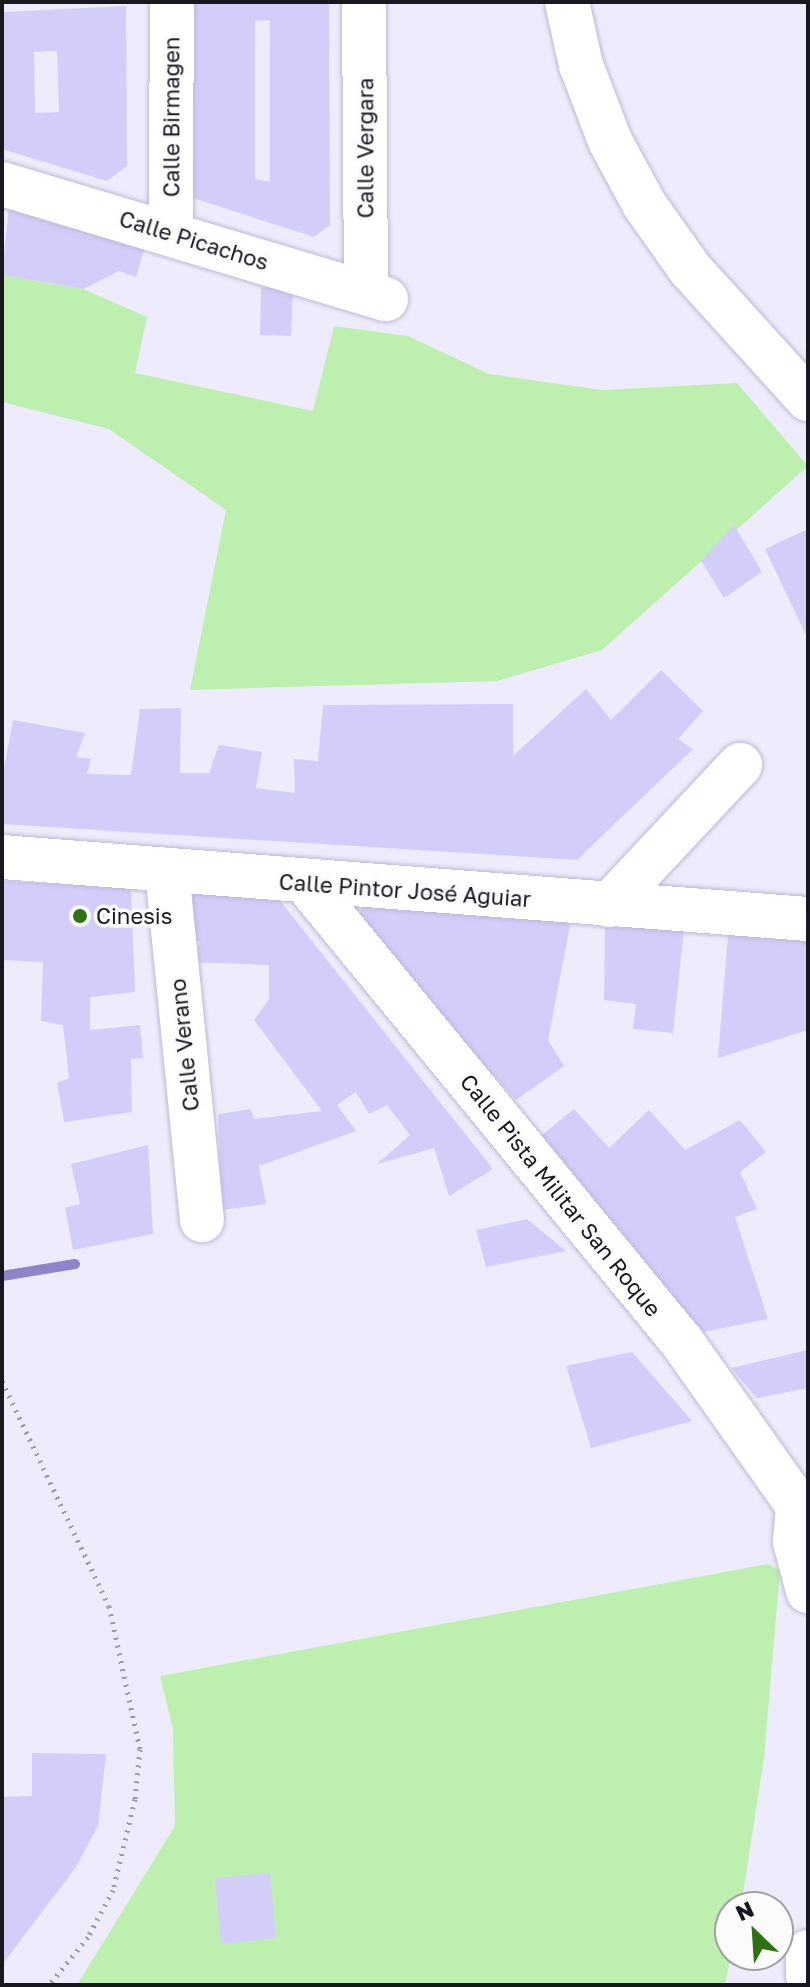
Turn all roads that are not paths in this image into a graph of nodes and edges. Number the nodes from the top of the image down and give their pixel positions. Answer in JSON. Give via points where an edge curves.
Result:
{"nodes":[{"id":1,"x":172,"y":2,"type":"edge"},
{"id":2,"x":364,"y":2,"type":"edge"},
{"id":3,"x":567,"y":2,"type":"edge"},
{"id":4,"x":2,"y":184,"type":"edge"},
{"id":5,"x":171,"y":232,"type":"junction"},
{"id":6,"x":376,"y":296,"type":"joint"},
{"id":7,"x":808,"y":399,"type":"edge"},
{"id":8,"x":740,"y":765,"type":"dead end"},
{"id":9,"x":2,"y":857,"type":"edge"},
{"id":10,"x":167,"y":870,"type":"junction"},
{"id":11,"x":306,"y":883,"type":"junction"},
{"id":12,"x":609,"y":905,"type":"junction"},
{"id":13,"x":808,"y":919,"type":"edge"},
{"id":14,"x":202,"y":1220,"type":"dead end"},
{"id":15,"x":803,"y":1509,"type":"edge"},
{"id":16,"x":808,"y":1591,"type":"edge"},
{"id":17,"x":808,"y":1952,"type":"edge"},
{"id":18,"x":808,"y":1976,"type":"edge"}],
"edges":[{"from":1,"to":5,"type":"street","name":"Calle Birmagen"},
{"from":2,"to":6,"type":"street","name":"Calle Vergara"},
{"from":3,"to":7,"type":"street","via":[[585,78],[610,141],[644,204],[690,269]]},
{"from":4,"to":5,"type":"street","name":"Calle Picachos"},
{"from":5,"to":6,"type":"street","name":"Calle Picachos"},
{"from":8,"to":12,"type":"street"},
{"from":9,"to":10,"type":"street","name":"Calle Pintor José Aguiar"},
{"from":10,"to":11,"type":"street","name":"Calle Pintor José Aguiar"},
{"from":10,"to":14,"type":"street","name":"Calle Verano"},
{"from":11,"to":12,"type":"street","name":"Calle Pintor José Aguiar"},
{"from":11,"to":15,"type":"street","name":"Calle Pista Militar San Roque","via":[[682,1342]]},
{"from":12,"to":13,"type":"street","name":"Calle Pintor José Aguiar"},
{"from":15,"to":16,"type":"street","via":[[795,1542]]},
{"from":17,"to":18,"type":"street"}]}
